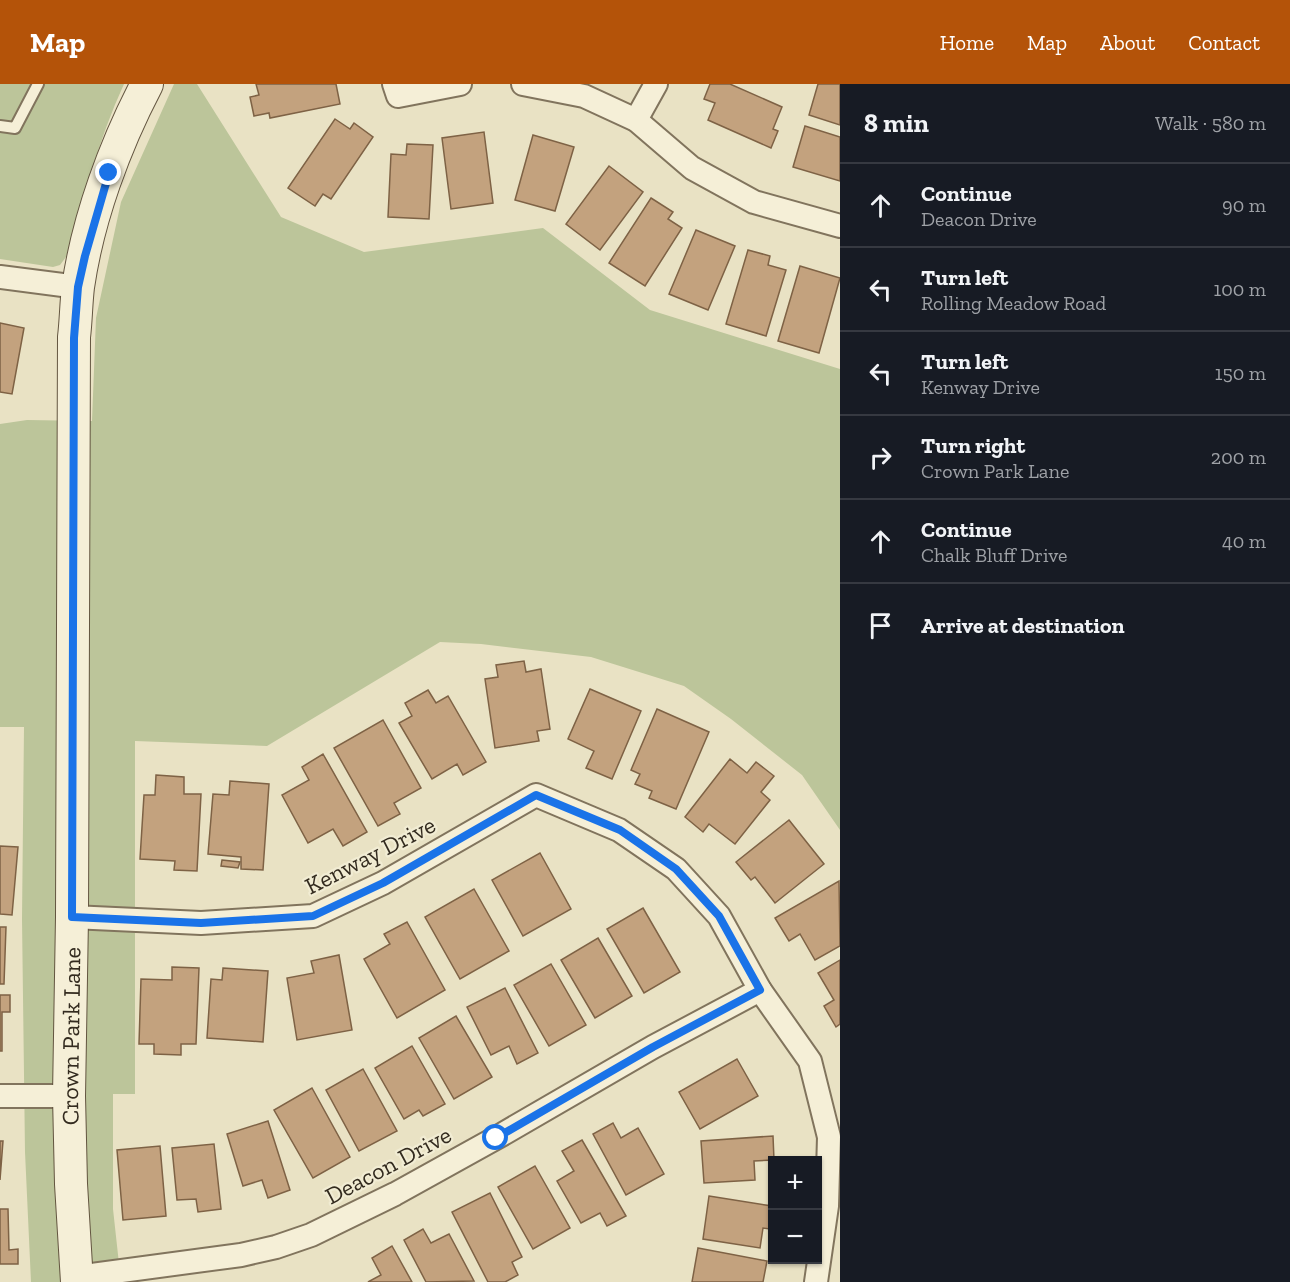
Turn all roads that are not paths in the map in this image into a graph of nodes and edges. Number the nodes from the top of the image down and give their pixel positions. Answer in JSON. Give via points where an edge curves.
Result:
{"nodes":[{"id":1,"x":38,"y":84,"type":"edge"},
{"id":2,"x":147,"y":84,"type":"edge"},
{"id":3,"x":460,"y":84,"type":"edge"},
{"id":4,"x":524,"y":84,"type":"edge"},
{"id":5,"x":656,"y":84,"type":"edge"},
{"id":6,"x":396,"y":90,"type":"edge"},
{"id":7,"x":636,"y":120,"type":"junction"},
{"id":8,"x":0,"y":126,"type":"edge"},
{"id":9,"x":840,"y":226,"type":"edge"},
{"id":10,"x":0,"y":277,"type":"edge"},
{"id":11,"x":78,"y":287,"type":"junction"},
{"id":12,"x":72,"y":917,"type":"junction"},
{"id":13,"x":760,"y":990,"type":"junction"},
{"id":14,"x":0,"y":1096,"type":"edge"},
{"id":15,"x":69,"y":1096,"type":"junction"},
{"id":16,"x":77,"y":1280,"type":"edge"},
{"id":17,"x":816,"y":1282,"type":"edge"}],
"edges":[{"from":1,"to":8,"type":"lane","via":[[15,128]]},
{"from":2,"to":11,"type":"street","name":"Crown Park Lane","via":[[109,173]]},
{"from":3,"to":6,"type":"street"},
{"from":4,"to":7,"type":"street","via":[[584,96]]},
{"from":5,"to":7,"type":"street"},
{"from":7,"to":9,"type":"street","via":[[692,168],[754,202]]},
{"from":10,"to":11,"type":"street"},
{"from":11,"to":12,"type":"street","name":"Crown Park Lane","via":[[73,385]]},
{"from":12,"to":13,"type":"street","name":"Kenway Drive","via":[[201,923],[313,916],[383,883],[536,795],[620,830],[676,869],[719,916]]},
{"from":12,"to":15,"type":"street","name":"Crown Park Lane"},
{"from":13,"to":16,"type":"street","name":"Deacon Drive","via":[[405,1189],[311,1235],[241,1255]]},
{"from":13,"to":17,"type":"street","via":[[810,1061],[829,1137],[827,1206]]},
{"from":14,"to":15,"type":"street"},
{"from":15,"to":16,"type":"street","name":"Crown Park Lane"}]}
